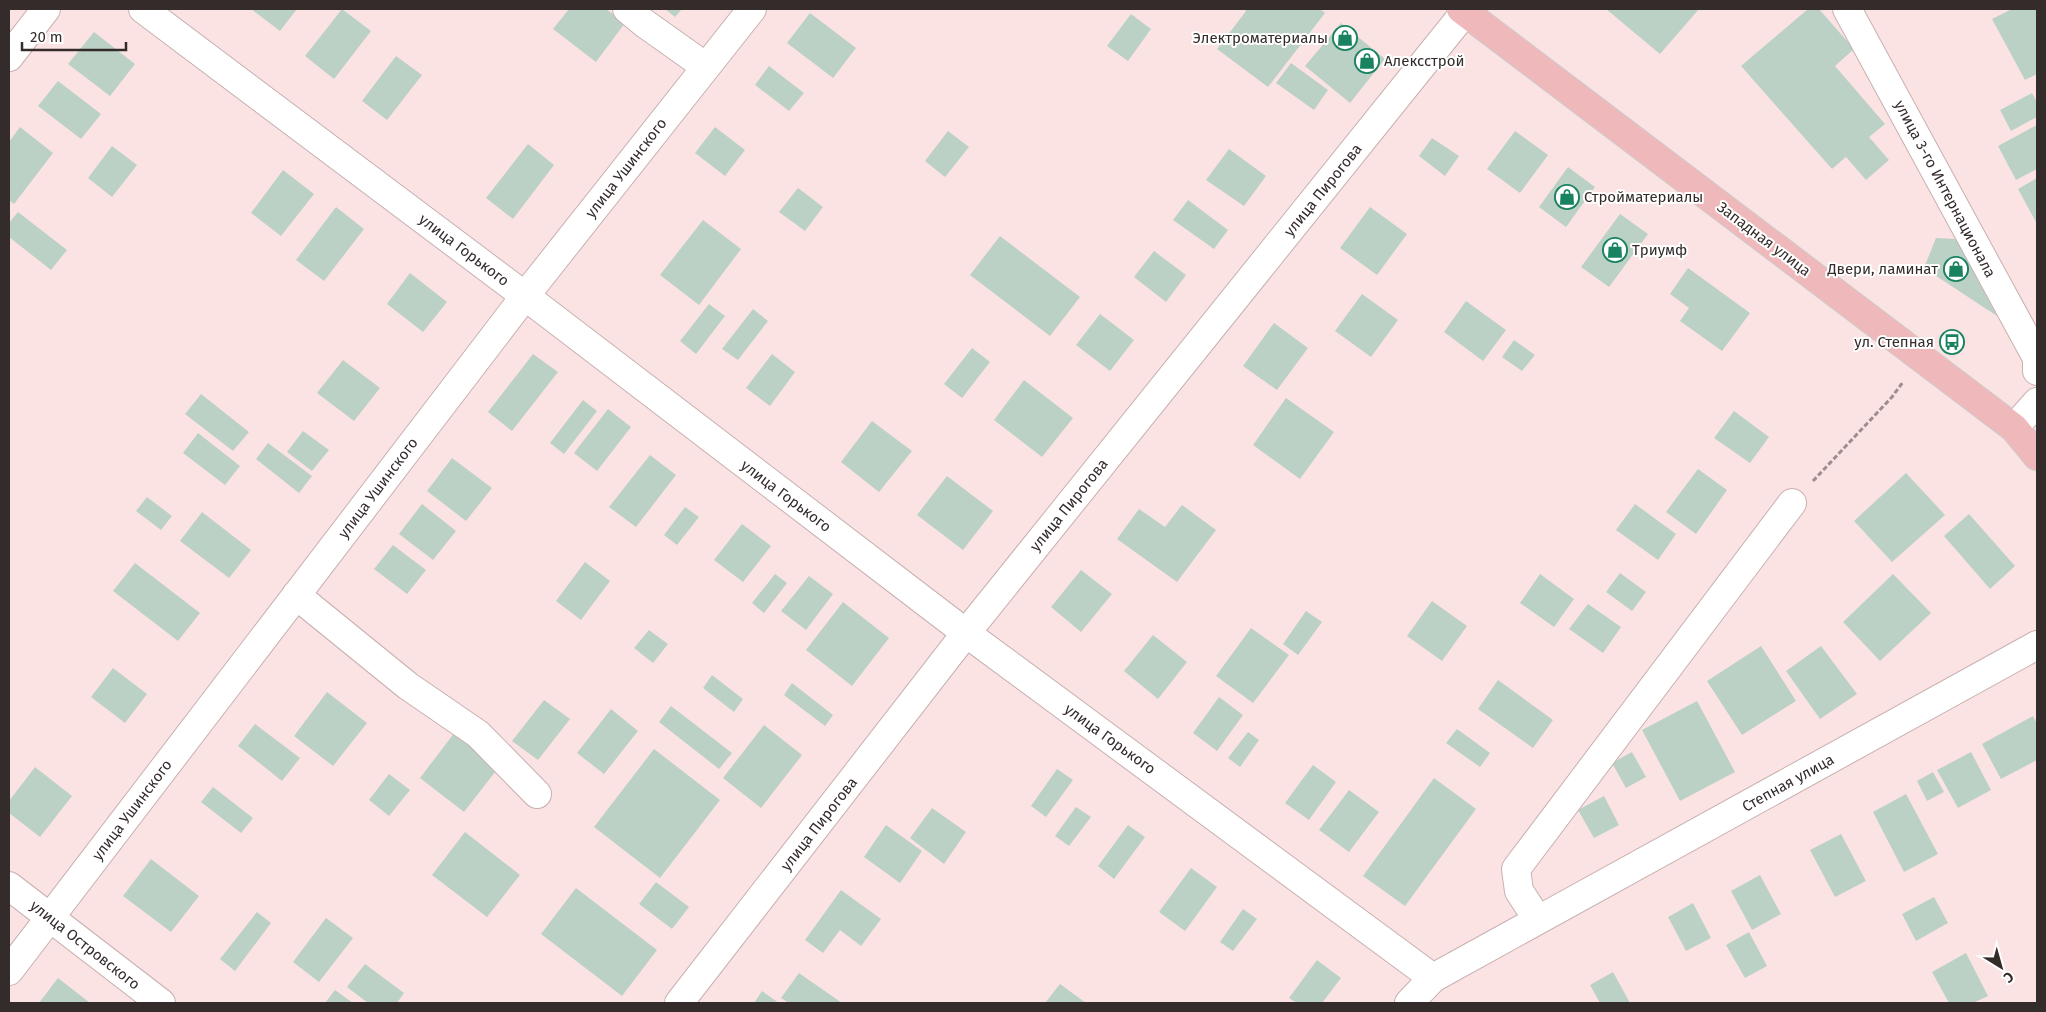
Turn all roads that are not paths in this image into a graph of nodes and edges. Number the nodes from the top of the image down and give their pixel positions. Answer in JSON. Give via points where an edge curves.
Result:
{"nodes":[{"id":1,"x":46,"y":9,"type":"edge"},
{"id":2,"x":143,"y":9,"type":"edge"},
{"id":3,"x":627,"y":9,"type":"edge"},
{"id":4,"x":752,"y":9,"type":"edge"},
{"id":5,"x":1847,"y":9,"type":"edge"},
{"id":6,"x":1463,"y":10,"type":"edge"},
{"id":7,"x":9,"y":57,"type":"edge"},
{"id":8,"x":706,"y":67,"type":"junction"},
{"id":9,"x":525,"y":296,"type":"junction"},
{"id":10,"x":2037,"y":370,"type":"edge"},
{"id":11,"x":2037,"y":402,"type":"edge"},
{"id":12,"x":2014,"y":428,"type":"junction"},
{"id":13,"x":2037,"y":456,"type":"edge"},
{"id":14,"x":1792,"y":503,"type":"road end"},
{"id":15,"x":296,"y":595,"type":"junction"},
{"id":16,"x":966,"y":634,"type":"junction"},
{"id":17,"x":2037,"y":645,"type":"edge"},
{"id":18,"x":537,"y":794,"type":"dead end"},
{"id":19,"x":9,"y":886,"type":"edge"},
{"id":20,"x":50,"y":917,"type":"junction"},
{"id":21,"x":1538,"y":920,"type":"junction"},
{"id":22,"x":9,"y":971,"type":"edge"},
{"id":23,"x":1433,"y":978,"type":"junction"},
{"id":24,"x":161,"y":1003,"type":"edge"},
{"id":25,"x":679,"y":1003,"type":"edge"},
{"id":26,"x":1409,"y":1003,"type":"edge"}],
"edges":[{"from":1,"to":7,"type":"street"},
{"from":2,"to":9,"type":"street","name":"улица Горького"},
{"from":3,"to":8,"type":"street"},
{"from":4,"to":8,"type":"street","name":"улица Ушинского"},
{"from":5,"to":10,"type":"street","name":"улица 3-го Интернационала","via":[[2037,358]]},
{"from":6,"to":12,"type":"main road","name":"Западная улица"},
{"from":6,"to":16,"type":"street","name":"улица Пирогова"},
{"from":8,"to":9,"type":"street","name":"улица Ушинского"},
{"from":9,"to":15,"type":"street","name":"улица Ушинского"},
{"from":9,"to":16,"type":"street","name":"улица Горького"},
{"from":11,"to":12,"type":"street"},
{"from":12,"to":13,"type":"main road","name":"Западная улица"},
{"from":14,"to":21,"type":"street","via":[[1516,869],[1518,890]]},
{"from":15,"to":18,"type":"street","via":[[408,686],[478,734]]},
{"from":15,"to":20,"type":"street","name":"улица Ушинского"},
{"from":16,"to":23,"type":"street","name":"улица Горького"},
{"from":16,"to":25,"type":"street","name":"улица Пирогова"},
{"from":17,"to":21,"type":"street","name":"Степная улица"},
{"from":19,"to":20,"type":"street","name":"улица Островского"},
{"from":20,"to":22,"type":"street","name":"улица Ушинского"},
{"from":20,"to":24,"type":"street","name":"улица Островского"},
{"from":21,"to":23,"type":"street","name":"Степная улица"},
{"from":23,"to":26,"type":"street","name":"Степная улица"}]}
